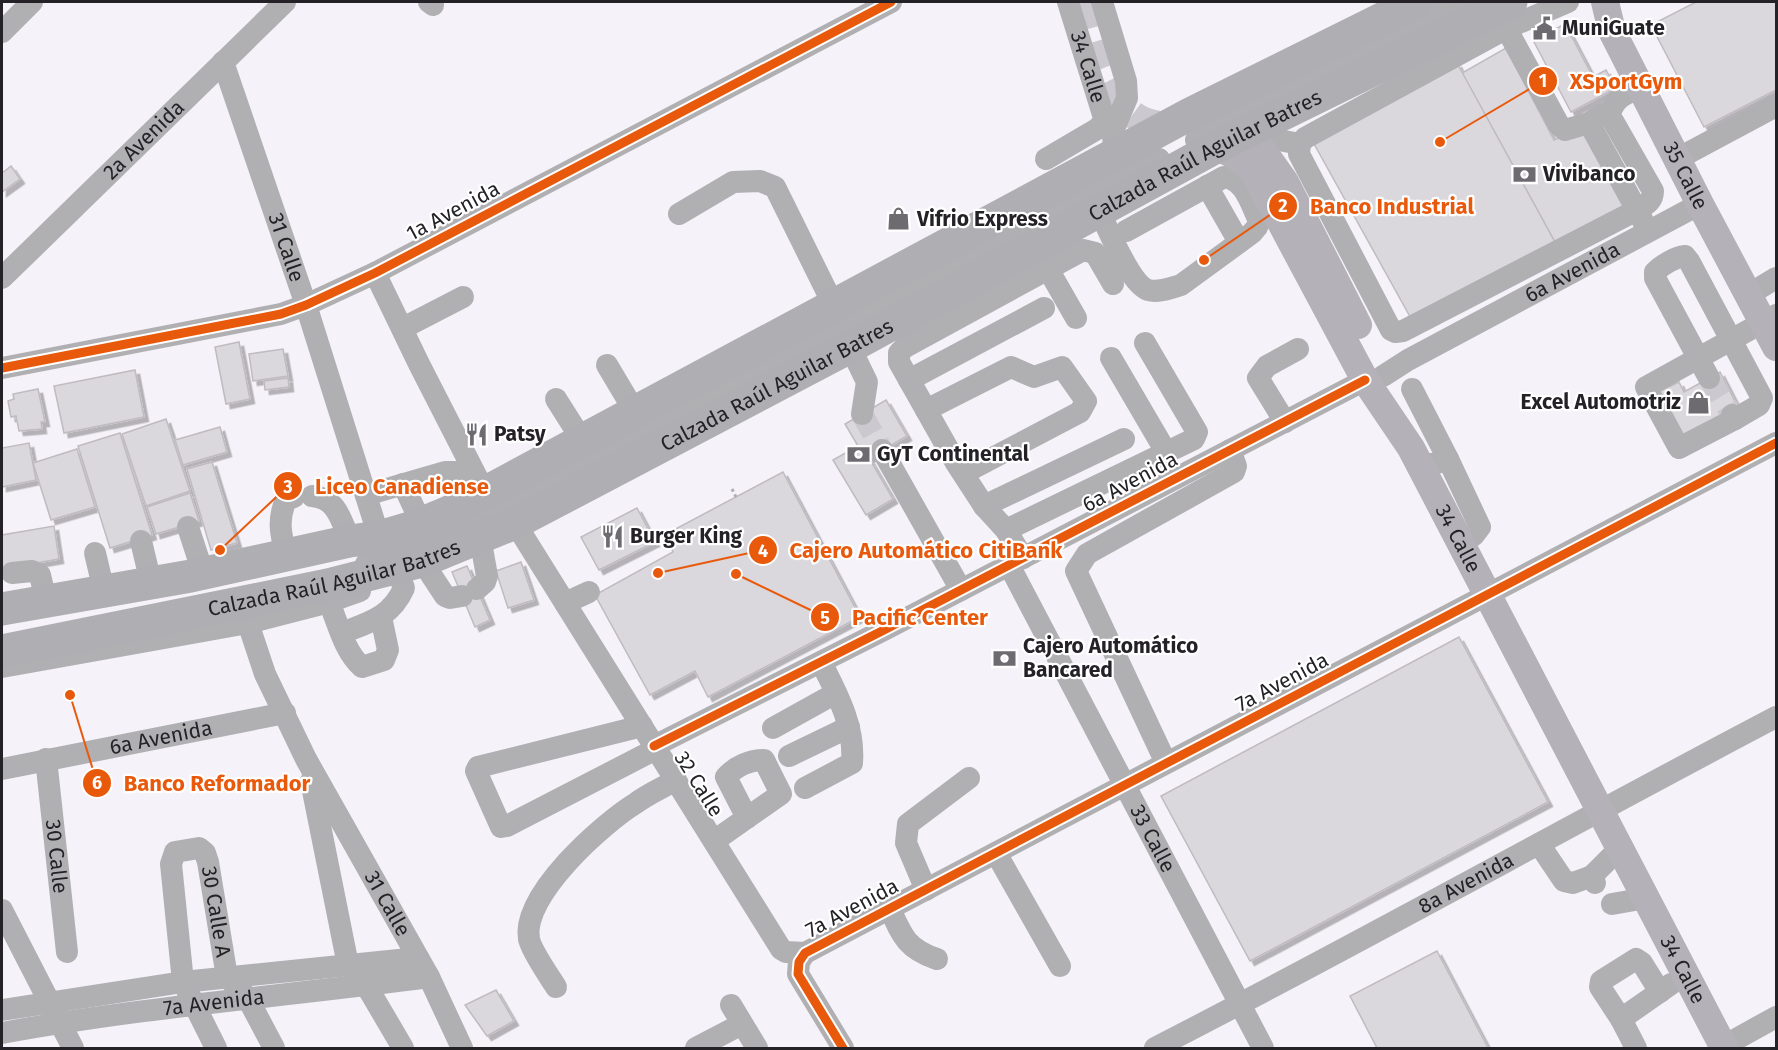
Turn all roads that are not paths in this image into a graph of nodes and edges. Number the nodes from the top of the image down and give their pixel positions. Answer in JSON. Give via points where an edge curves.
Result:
{"nodes":[{"id":1,"x":32,"y":2,"type":"edge"},
{"id":2,"x":285,"y":2,"type":"edge"},
{"id":3,"x":891,"y":2,"type":"edge"},
{"id":4,"x":1068,"y":2,"type":"edge"},
{"id":5,"x":1102,"y":2,"type":"edge"},
{"id":6,"x":1416,"y":2,"type":"edge"},
{"id":7,"x":1447,"y":2,"type":"edge"},
{"id":8,"x":1568,"y":2,"type":"edge"},
{"id":9,"x":1605,"y":2,"type":"edge"},
{"id":10,"x":1496,"y":10,"type":"edge"},
{"id":11,"x":2,"y":32,"type":"edge"},
{"id":12,"x":223,"y":62,"type":"junction"},
{"id":13,"x":1126,"y":81,"type":"junction"},
{"id":14,"x":1641,"y":87,"type":"junction"},
{"id":15,"x":1096,"y":92,"type":"junction"},
{"id":16,"x":1776,"y":106,"type":"edge"},
{"id":17,"x":1599,"y":119,"type":"junction"},
{"id":18,"x":1110,"y":135,"type":"junction"},
{"id":19,"x":1259,"y":139,"type":"junction"},
{"id":20,"x":1300,"y":144,"type":"junction"},
{"id":21,"x":1216,"y":147,"type":"junction"},
{"id":22,"x":1046,"y":159,"type":"dead end"},
{"id":23,"x":1677,"y":159,"type":"junction"},
{"id":24,"x":1207,"y":186,"type":"junction"},
{"id":25,"x":1700,"y":204,"type":"junction"},
{"id":26,"x":1637,"y":210,"type":"junction"},
{"id":27,"x":1099,"y":211,"type":"junction"},
{"id":28,"x":679,"y":214,"type":"dead end"},
{"id":29,"x":1126,"y":231,"type":"dead end"},
{"id":30,"x":1649,"y":232,"type":"junction"},
{"id":31,"x":1239,"y":242,"type":"junction"},
{"id":32,"x":1048,"y":269,"type":"junction"},
{"id":33,"x":945,"y":270,"type":"junction"},
{"id":34,"x":375,"y":273,"type":"junction"},
{"id":35,"x":1776,"y":278,"type":"edge"},
{"id":36,"x":2,"y":279,"type":"edge"},
{"id":37,"x":1113,"y":284,"type":"dead end"},
{"id":38,"x":1748,"y":294,"type":"junction"},
{"id":39,"x":463,"y":297,"type":"dead end"},
{"id":40,"x":833,"y":304,"type":"junction"},
{"id":41,"x":306,"y":305,"type":"junction"},
{"id":42,"x":1044,"y":308,"type":"dead end"},
{"id":43,"x":1076,"y":318,"type":"dead end"},
{"id":44,"x":1770,"y":318,"type":"edge"},
{"id":45,"x":403,"y":328,"type":"junction"},
{"id":46,"x":1403,"y":331,"type":"junction"},
{"id":47,"x":1730,"y":341,"type":"junction"},
{"id":48,"x":1145,"y":343,"type":"dead end"},
{"id":49,"x":850,"y":347,"type":"junction"},
{"id":50,"x":1776,"y":347,"type":"edge"},
{"id":51,"x":1298,"y":349,"type":"dead end"},
{"id":52,"x":1111,"y":358,"type":"dead end"},
{"id":53,"x":1408,"y":360,"type":"junction"},
{"id":54,"x":607,"y":365,"type":"dead end"},
{"id":55,"x":2,"y":368,"type":"edge"},
{"id":56,"x":1704,"y":368,"type":"junction"},
{"id":57,"x":1374,"y":378,"type":"junction"},
{"id":58,"x":909,"y":380,"type":"junction"},
{"id":59,"x":1413,"y":389,"type":"dead end"},
{"id":60,"x":556,"y":399,"type":"dead end"},
{"id":61,"x":926,"y":410,"type":"junction"},
{"id":62,"x":635,"y":412,"type":"junction"},
{"id":63,"x":862,"y":414,"type":"tunnel mouth"},
{"id":64,"x":1285,"y":422,"type":"junction"},
{"id":65,"x":1124,"y":439,"type":"dead end"},
{"id":66,"x":582,"y":440,"type":"junction"},
{"id":67,"x":1776,"y":443,"type":"edge"},
{"id":68,"x":882,"y":450,"type":"tunnel mouth"},
{"id":69,"x":1230,"y":450,"type":"junction"},
{"id":70,"x":1166,"y":452,"type":"junction"},
{"id":71,"x":1416,"y":457,"type":"junction"},
{"id":72,"x":1448,"y":459,"type":"junction"},
{"id":73,"x":1077,"y":461,"type":"junction"},
{"id":74,"x":964,"y":473,"type":"junction"},
{"id":75,"x":403,"y":484,"type":"junction"},
{"id":76,"x":1094,"y":487,"type":"junction"},
{"id":77,"x":366,"y":495,"type":"junction"},
{"id":78,"x":480,"y":495,"type":"junction"},
{"id":79,"x":984,"y":506,"type":"junction"},
{"id":80,"x":515,"y":523,"type":"junction"},
{"id":81,"x":188,"y":527,"type":"dead end"},
{"id":82,"x":1006,"y":530,"type":"junction"},
{"id":83,"x":480,"y":537,"type":"junction"},
{"id":84,"x":141,"y":541,"type":"dead end"},
{"id":85,"x":1461,"y":544,"type":"junction"},
{"id":86,"x":396,"y":547,"type":"junction"},
{"id":87,"x":95,"y":553,"type":"dead end"},
{"id":88,"x":286,"y":555,"type":"junction"},
{"id":89,"x":1016,"y":562,"type":"junction"},
{"id":90,"x":12,"y":573,"type":"dead end"},
{"id":91,"x":203,"y":573,"type":"junction"},
{"id":92,"x":151,"y":583,"type":"junction"},
{"id":93,"x":104,"y":591,"type":"junction"},
{"id":94,"x":960,"y":591,"type":"junction"},
{"id":95,"x":589,"y":592,"type":"dead end"},
{"id":96,"x":1488,"y":595,"type":"junction"},
{"id":97,"x":46,"y":601,"type":"junction"},
{"id":98,"x":329,"y":602,"type":"junction"},
{"id":99,"x":565,"y":603,"type":"junction"},
{"id":100,"x":2,"y":609,"type":"edge"},
{"id":101,"x":381,"y":617,"type":"junction"},
{"id":102,"x":140,"y":624,"type":"junction"},
{"id":103,"x":237,"y":624,"type":"junction"},
{"id":104,"x":2,"y":626,"type":"edge"},
{"id":105,"x":342,"y":633,"type":"junction"},
{"id":106,"x":2,"y":636,"type":"edge"},
{"id":107,"x":2,"y":651,"type":"edge"},
{"id":108,"x":821,"y":662,"type":"junction"},
{"id":109,"x":2,"y":667,"type":"edge"},
{"id":110,"x":836,"y":693,"type":"junction"},
{"id":111,"x":285,"y":713,"type":"junction"},
{"id":112,"x":1776,"y":717,"type":"edge"},
{"id":113,"x":642,"y":726,"type":"junction"},
{"id":114,"x":849,"y":727,"type":"junction"},
{"id":115,"x":773,"y":728,"type":"dead end"},
{"id":116,"x":655,"y":748,"type":"junction"},
{"id":117,"x":789,"y":756,"type":"dead end"},
{"id":118,"x":46,"y":759,"type":"junction"},
{"id":119,"x":306,"y":759,"type":"junction"},
{"id":120,"x":1166,"y":763,"type":"junction"},
{"id":121,"x":2,"y":770,"type":"edge"},
{"id":122,"x":969,"y":778,"type":"dead end"},
{"id":123,"x":676,"y":780,"type":"junction"},
{"id":124,"x":1125,"y":785,"type":"junction"},
{"id":125,"x":806,"y":788,"type":"dead end"},
{"id":126,"x":1600,"y":810,"type":"junction"},
{"id":127,"x":747,"y":818,"type":"dead end"},
{"id":128,"x":714,"y":841,"type":"junction"},
{"id":129,"x":1539,"y":844,"type":"junction"},
{"id":130,"x":1620,"y":848,"type":"junction"},
{"id":131,"x":996,"y":853,"type":"junction"},
{"id":132,"x":926,"y":890,"type":"junction"},
{"id":133,"x":1646,"y":898,"type":"junction"},
{"id":134,"x":1612,"y":904,"type":"dead end"},
{"id":135,"x":890,"y":909,"type":"junction"},
{"id":136,"x":2,"y":910,"type":"edge"},
{"id":137,"x":67,"y":952,"type":"dead end"},
{"id":138,"x":805,"y":953,"type":"junction"},
{"id":139,"x":937,"y":959,"type":"dead end"},
{"id":140,"x":348,"y":965,"type":"junction"},
{"id":141,"x":1060,"y":966,"type":"dead end"},
{"id":142,"x":423,"y":968,"type":"junction"},
{"id":143,"x":1686,"y":974,"type":"junction"},
{"id":144,"x":227,"y":976,"type":"junction"},
{"id":145,"x":183,"y":982,"type":"junction"},
{"id":146,"x":366,"y":985,"type":"junction"},
{"id":147,"x":556,"y":987,"type":"dead end"},
{"id":148,"x":1660,"y":992,"type":"junction"},
{"id":149,"x":247,"y":998,"type":"junction"},
{"id":150,"x":48,"y":1002,"type":"junction"},
{"id":151,"x":193,"y":1005,"type":"junction"},
{"id":152,"x":1240,"y":1005,"type":"junction"},
{"id":153,"x":2,"y":1010,"type":"edge"},
{"id":154,"x":1776,"y":1017,"type":"edge"},
{"id":155,"x":1621,"y":1019,"type":"junction"},
{"id":156,"x":59,"y":1023,"type":"junction"},
{"id":157,"x":2,"y":1033,"type":"edge"},
{"id":158,"x":72,"y":1048,"type":"edge"},
{"id":159,"x":216,"y":1048,"type":"edge"},
{"id":160,"x":274,"y":1048,"type":"edge"},
{"id":161,"x":403,"y":1048,"type":"edge"},
{"id":162,"x":462,"y":1048,"type":"edge"},
{"id":163,"x":696,"y":1048,"type":"edge"},
{"id":164,"x":757,"y":1048,"type":"edge"},
{"id":165,"x":843,"y":1048,"type":"edge"},
{"id":166,"x":1155,"y":1048,"type":"edge"},
{"id":167,"x":1263,"y":1048,"type":"edge"},
{"id":168,"x":1636,"y":1048,"type":"edge"},
{"id":169,"x":1723,"y":1048,"type":"edge"}],
"edges":[{"from":1,"to":11,"type":"street"},
{"from":2,"to":12,"type":"street","name":"2a Avenida"},
{"from":3,"to":34,"type":"street","name":"1a Avenida"},
{"from":4,"to":15,"type":"street","name":"34 Calle"},
{"from":5,"to":13,"type":"street","name":"34 Calle"},
{"from":6,"to":18,"type":"highway","name":"Calzada Raúl Aguilar Batres","via":[[1190,114]]},
{"from":7,"to":33,"type":"street","via":[[1145,153],[980,243]]},
{"from":8,"to":10,"type":"street"},
{"from":9,"to":14,"type":"main road","name":"35 Calle","via":[[1612,31]]},
{"from":10,"to":17,"type":"street","via":[[1559,125],[1565,130]]},
{"from":10,"to":19,"type":"highway","name":"Calzada Raúl Aguilar Batres"},
{"from":10,"to":20,"type":"street"},
{"from":10,"to":33,"type":"street","via":[[1239,116],[987,252]]},
{"from":12,"to":36,"type":"street","name":"2a Avenida"},
{"from":12,"to":41,"type":"street","name":"31 Calle"},
{"from":13,"to":15,"type":"street","via":[[1114,97]]},
{"from":13,"to":18,"type":"street","name":"34 Calle","via":[[1127,98]]},
{"from":14,"to":17,"type":"street","via":[[1619,98]]},
{"from":14,"to":23,"type":"main road","name":"35 Calle"},
{"from":15,"to":18,"type":"street","name":"34 Calle"},
{"from":16,"to":23,"type":"street"},
{"from":17,"to":26,"type":"street","via":[[1653,192],[1650,201]]},
{"from":18,"to":22,"type":"street","via":[[1097,129]]},
{"from":18,"to":40,"type":"highway","name":"Calzada Raúl Aguilar Batres"},
{"from":19,"to":20,"type":"street"},
{"from":19,"to":21,"type":"highway","name":"Calzada Raúl Aguilar Batres"},
{"from":19,"to":57,"type":"main road","via":[[1286,182]]},
{"from":20,"to":46,"type":"street","via":[[1299,154],[1391,330]]},
{"from":21,"to":27,"type":"highway","name":"Calzada Raúl Aguilar Batres"},
{"from":21,"to":57,"type":"main road","name":"34 Calle","via":[[1236,155],[1255,174]]},
{"from":23,"to":25,"type":"main road","name":"35 Calle"},
{"from":24,"to":29,"type":"street"},
{"from":24,"to":31,"type":"street"},
{"from":24,"to":31,"type":"street","via":[[1224,177],[1240,183],[1259,221]]},
{"from":25,"to":30,"type":"street","name":"6a Avenida"},
{"from":25,"to":38,"type":"main road","name":"35 Calle"},
{"from":26,"to":30,"type":"street"},
{"from":26,"to":46,"type":"street"},
{"from":27,"to":31,"type":"street","via":[[1132,275],[1149,290],[1181,285]]},
{"from":27,"to":49,"type":"highway","name":"Calzada Raúl Aguilar Batres"},
{"from":28,"to":40,"type":"street","via":[[733,183],[760,181],[776,187]]},
{"from":30,"to":53,"type":"street","name":"6a Avenida"},
{"from":32,"to":37,"type":"street","via":[[1083,250],[1089,251],[1095,253]]},
{"from":32,"to":43,"type":"street"},
{"from":32,"to":58,"type":"street","name":"33 Calle","via":[[905,347],[899,353],[899,362]]},
{"from":33,"to":86,"type":"street","via":[[462,524]]},
{"from":34,"to":41,"type":"street","name":"1a Avenida"},
{"from":34,"to":45,"type":"street"},
{"from":35,"to":38,"type":"street"},
{"from":38,"to":44,"type":"main road","name":"35 Calle"},
{"from":39,"to":45,"type":"street"},
{"from":40,"to":62,"type":"highway","name":"Calzada Raúl Aguilar Batres"},
{"from":41,"to":55,"type":"street","name":"1a Avenida","via":[[281,314]]},
{"from":41,"to":77,"type":"street","name":"31 Calle"},
{"from":42,"to":58,"type":"street"},
{"from":44,"to":47,"type":"street"},
{"from":44,"to":50,"type":"main road","name":"35 Calle"},
{"from":45,"to":78,"type":"street"},
{"from":46,"to":53,"type":"street"},
{"from":47,"to":56,"type":"street"},
{"from":47,"to":56,"type":"street","via":[[1684,256],[1655,272]]},
{"from":47,"to":56,"type":"street","via":[[1762,398],[1759,405],[1679,448],[1646,387]]},
{"from":48,"to":70,"type":"street","via":[[1197,432],[1194,440]]},
{"from":49,"to":63,"type":"street","via":[[867,382]]},
{"from":49,"to":80,"type":"highway","name":"Calzada Raúl Aguilar Batres"},
{"from":51,"to":64,"type":"street","via":[[1267,366],[1258,378]]},
{"from":52,"to":70,"type":"street"},
{"from":53,"to":57,"type":"street","name":"6a Avenida"},
{"from":54,"to":62,"type":"street"},
{"from":57,"to":64,"type":"street","name":"6a Avenida"},
{"from":57,"to":71,"type":"main road","name":"34 Calle"},
{"from":58,"to":61,"type":"street","name":"33 Calle"},
{"from":59,"to":72,"type":"street"},
{"from":60,"to":66,"type":"street"},
{"from":61,"to":74,"type":"street","name":"33 Calle"},
{"from":61,"to":74,"type":"street","via":[[1011,367],[1034,378],[1062,367],[1086,401],[1080,412]]},
{"from":62,"to":66,"type":"highway","name":"Calzada Raúl Aguilar Batres"},
{"from":64,"to":69,"type":"street","name":"6a Avenida"},
{"from":65,"to":73,"type":"street"},
{"from":66,"to":78,"type":"highway","name":"Calzada Raúl Aguilar Batres"},
{"from":67,"to":96,"type":"street","name":"7a Avenida"},
{"from":68,"to":94,"type":"street"},
{"from":69,"to":89,"type":"street","name":"6a Avenida"},
{"from":69,"to":120,"type":"street","via":[[1236,466],[1234,472],[1087,554],[1076,571]]},
{"from":70,"to":76,"type":"street"},
{"from":71,"to":72,"type":"street","via":[[1437,463]]},
{"from":71,"to":85,"type":"main road","name":"34 Calle"},
{"from":72,"to":85,"type":"street","via":[[1480,526]]},
{"from":73,"to":76,"type":"street"},
{"from":73,"to":79,"type":"street"},
{"from":74,"to":79,"type":"street","name":"33 Calle"},
{"from":75,"to":77,"type":"street"},
{"from":75,"to":78,"type":"street","via":[[458,472]]},
{"from":75,"to":86,"type":"street"},
{"from":76,"to":82,"type":"street"},
{"from":77,"to":86,"type":"street","name":"31 Calle"},
{"from":78,"to":86,"type":"highway","name":"Calzada Raúl Aguilar Batres"},
{"from":79,"to":82,"type":"street","name":"33 Calle"},
{"from":80,"to":83,"type":"highway","name":"Calzada Raúl Aguilar Batres"},
{"from":80,"to":99,"type":"street","name":"32 Calle"},
{"from":81,"to":91,"type":"street"},
{"from":82,"to":89,"type":"street","name":"33 Calle"},
{"from":83,"to":86,"type":"highway","name":"Calzada Raúl Aguilar Batres"},
{"from":83,"to":86,"type":"street","via":[[485,582],[450,598]]},
{"from":84,"to":92,"type":"street"},
{"from":85,"to":96,"type":"main road","name":"34 Calle"},
{"from":86,"to":88,"type":"highway","name":"Calzada Raúl Aguilar Batres"},
{"from":86,"to":88,"type":"street","via":[[321,496],[303,496],[286,500],[281,511],[279,526]]},
{"from":86,"to":98,"type":"street"},
{"from":86,"to":101,"type":"street","via":[[404,588],[392,608]]},
{"from":86,"to":102,"type":"highway","name":"Calzada Raúl Aguilar Batres","via":[[328,585]]},
{"from":86,"to":104,"type":"street"},
{"from":86,"to":106,"type":"street","via":[[362,566]]},
{"from":87,"to":93,"type":"street"},
{"from":88,"to":91,"type":"highway","name":"Calzada Raúl Aguilar Batres"},
{"from":89,"to":94,"type":"street","name":"6a Avenida"},
{"from":89,"to":124,"type":"street","name":"33 Calle"},
{"from":90,"to":97,"type":"street","via":[[32,571],[40,575]]},
{"from":91,"to":92,"type":"highway","name":"Calzada Raúl Aguilar Batres"},
{"from":92,"to":93,"type":"highway","name":"Calzada Raúl Aguilar Batres"},
{"from":93,"to":97,"type":"highway","name":"Calzada Raúl Aguilar Batres"},
{"from":94,"to":108,"type":"street","name":"6a Avenida"},
{"from":95,"to":99,"type":"street"},
{"from":96,"to":120,"type":"street","name":"7a Avenida"},
{"from":96,"to":126,"type":"main road","name":"34 Calle"},
{"from":97,"to":100,"type":"highway","name":"Calzada Raúl Aguilar Batres"},
{"from":98,"to":103,"type":"street"},
{"from":98,"to":105,"type":"street"},
{"from":99,"to":113,"type":"street","name":"32 Calle"},
{"from":101,"to":105,"type":"street"},
{"from":101,"to":105,"type":"street","via":[[388,650],[384,660],[362,667]]},
{"from":102,"to":103,"type":"highway"},
{"from":102,"to":107,"type":"highway","name":"Calzada Raúl Aguilar Batres"},
{"from":103,"to":109,"type":"street"},
{"from":103,"to":111,"type":"street","name":"31 Calle"},
{"from":108,"to":110,"type":"street"},
{"from":108,"to":116,"type":"street","name":"6a Avenida"},
{"from":110,"to":114,"type":"street"},
{"from":110,"to":115,"type":"street"},
{"from":111,"to":118,"type":"street","name":"6a Avenida"},
{"from":111,"to":119,"type":"street","name":"31 Calle"},
{"from":112,"to":126,"type":"street","name":"8a Avenida"},
{"from":113,"to":116,"type":"street","name":"32 Calle"},
{"from":113,"to":116,"type":"street","name":"6a Avenida","via":[[478,767],[476,771],[501,827]]},
{"from":114,"to":117,"type":"street"},
{"from":114,"to":125,"type":"street","via":[[852,763]]},
{"from":116,"to":123,"type":"street","name":"32 Calle"},
{"from":118,"to":121,"type":"street","name":"6a Avenida"},
{"from":118,"to":137,"type":"street","name":"30 Calle"},
{"from":119,"to":140,"type":"street","name":"31 Calle"},
{"from":119,"to":142,"type":"street","name":"31 Calle"},
{"from":120,"to":124,"type":"street","name":"7a Avenida"},
{"from":122,"to":132,"type":"street","via":[[908,824],[906,843]]},
{"from":123,"to":128,"type":"street","name":"32 Calle"},
{"from":123,"to":147,"type":"street","via":[[635,803],[589,838],[542,893],[529,917],[529,940]]},
{"from":124,"to":131,"type":"street","name":"7a Avenida"},
{"from":124,"to":152,"type":"street","name":"33 Calle"},
{"from":126,"to":129,"type":"street","name":"8a Avenida"},
{"from":126,"to":130,"type":"main road","name":"34 Calle"},
{"from":127,"to":128,"type":"street"},
{"from":128,"to":138,"type":"street","name":"32 Calle","via":[[781,949]]},
{"from":129,"to":130,"type":"street","via":[[1564,880],[1574,883],[1593,880]]},
{"from":129,"to":152,"type":"street","name":"8a Avenida"},
{"from":130,"to":133,"type":"main road","name":"34 Calle"},
{"from":131,"to":132,"type":"street","name":"7a Avenida"},
{"from":131,"to":141,"type":"street"},
{"from":132,"to":135,"type":"street","name":"7a Avenida"},
{"from":133,"to":134,"type":"street"},
{"from":133,"to":143,"type":"main road","name":"34 Calle"},
{"from":135,"to":138,"type":"street","name":"7a Avenida"},
{"from":135,"to":139,"type":"street","via":[[912,947]]},
{"from":136,"to":150,"type":"street"},
{"from":138,"to":165,"type":"street","via":[[798,974]]},
{"from":140,"to":142,"type":"street","name":"7a Avenida"},
{"from":140,"to":144,"type":"street","name":"7a Avenida"},
{"from":140,"to":146,"type":"street"},
{"from":142,"to":146,"type":"street","name":"7a Avenida"},
{"from":142,"to":162,"type":"street","name":"31 Calle"},
{"from":143,"to":148,"type":"street"},
{"from":143,"to":169,"type":"main road","name":"34 Calle"},
{"from":144,"to":145,"type":"street","name":"7a Avenida"},
{"from":144,"to":145,"type":"street","name":"30 Calle A","via":[[208,862],[206,853],[199,848],[175,852],[171,864]]},
{"from":144,"to":149,"type":"street","name":"30 Calle A"},
{"from":145,"to":150,"type":"street","name":"7a Avenida"},
{"from":145,"to":151,"type":"street","name":"30 Calle A"},
{"from":146,"to":149,"type":"street","name":"7a Avenida"},
{"from":146,"to":161,"type":"street"},
{"from":148,"to":155,"type":"street"},
{"from":148,"to":155,"type":"street","via":[[1636,959],[1601,981],[1600,987]]},
{"from":149,"to":151,"type":"street","name":"7a Avenida"},
{"from":149,"to":160,"type":"street","name":"30 Calle A"},
{"from":150,"to":153,"type":"street","name":"7a Avenida"},
{"from":150,"to":156,"type":"street"},
{"from":151,"to":156,"type":"street","name":"7a Avenida"},
{"from":151,"to":159,"type":"street","name":"30 Calle A"},
{"from":152,"to":166,"type":"street","name":"8a Avenida"},
{"from":152,"to":167,"type":"street","name":"33 Calle"},
{"from":154,"to":169,"type":"street"},
{"from":155,"to":168,"type":"street"},
{"from":156,"to":157,"type":"street","name":"7a Avenida"},
{"from":156,"to":158,"type":"street"},
{"from":163,"to":164,"type":"street","via":[[736,1015]]}]}
